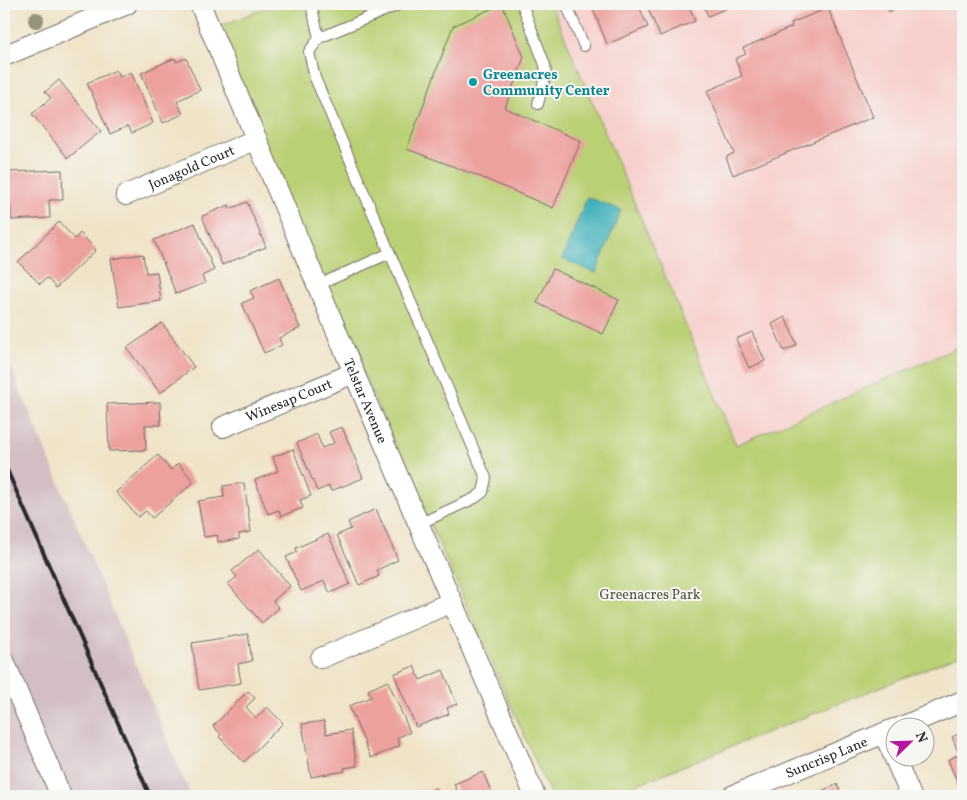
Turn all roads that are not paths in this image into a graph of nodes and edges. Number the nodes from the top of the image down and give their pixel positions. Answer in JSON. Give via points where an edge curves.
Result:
{"nodes":[{"id":1,"x":127,"y":4,"type":"edge"},
{"id":2,"x":200,"y":4,"type":"edge"},
{"id":3,"x":310,"y":4,"type":"edge"},
{"id":4,"x":401,"y":4,"type":"edge"},
{"id":5,"x":522,"y":4,"type":"edge"},
{"id":6,"x":566,"y":4,"type":"edge"},
{"id":7,"x":319,"y":38,"type":"junction"},
{"id":8,"x":584,"y":46,"type":"dead end"},
{"id":9,"x":4,"y":56,"type":"edge"},
{"id":10,"x":538,"y":104,"type":"dead end"},
{"id":11,"x":257,"y":139,"type":"junction"},
{"id":12,"x":126,"y":195,"type":"dead end"},
{"id":13,"x":390,"y":253,"type":"junction"},
{"id":14,"x":318,"y":285,"type":"junction"},
{"id":15,"x":354,"y":373,"type":"junction"},
{"id":16,"x":224,"y":427,"type":"dead end"},
{"id":17,"x":419,"y":524,"type":"junction"},
{"id":18,"x":452,"y":602,"type":"junction"},
{"id":19,"x":322,"y":658,"type":"dead end"},
{"id":20,"x":4,"y":661,"type":"edge"},
{"id":21,"x":963,"y":701,"type":"edge"},
{"id":22,"x":12,"y":703,"type":"edge"},
{"id":23,"x":921,"y":718,"type":"edge"},
{"id":24,"x":884,"y":733,"type":"edge"},
{"id":25,"x":903,"y":768,"type":"edge"},
{"id":26,"x":61,"y":796,"type":"edge"},
{"id":27,"x":535,"y":796,"type":"edge"},
{"id":28,"x":732,"y":796,"type":"edge"},
{"id":29,"x":911,"y":796,"type":"edge"}],
"edges":[{"from":1,"to":9,"type":"street"},
{"from":2,"to":11,"type":"street","name":"Telstar Avenue"},
{"from":3,"to":7,"type":"lane"},
{"from":4,"to":7,"type":"lane"},
{"from":5,"to":10,"type":"lane","via":[[545,65]]},
{"from":6,"to":8,"type":"lane"},
{"from":7,"to":13,"type":"lane","via":[[309,52],[316,78]]},
{"from":11,"to":12,"type":"street","name":"Jonagold Court"},
{"from":11,"to":14,"type":"street","name":"Telstar Avenue"},
{"from":13,"to":14,"type":"lane"},
{"from":13,"to":17,"type":"lane","via":[[486,478],[483,492],[475,498]]},
{"from":14,"to":15,"type":"street","name":"Telstar Avenue"},
{"from":15,"to":16,"type":"street","name":"Winesap Court"},
{"from":15,"to":17,"type":"street","name":"Telstar Avenue"},
{"from":17,"to":18,"type":"street","name":"Telstar Avenue"},
{"from":18,"to":19,"type":"street"},
{"from":18,"to":27,"type":"street","name":"Telstar Avenue"},
{"from":20,"to":22,"type":"street"},
{"from":21,"to":23,"type":"street","name":"Suncrisp Lane"},
{"from":22,"to":26,"type":"street"},
{"from":24,"to":28,"type":"street","name":"Suncrisp Lane"},
{"from":25,"to":29,"type":"street"}]}
